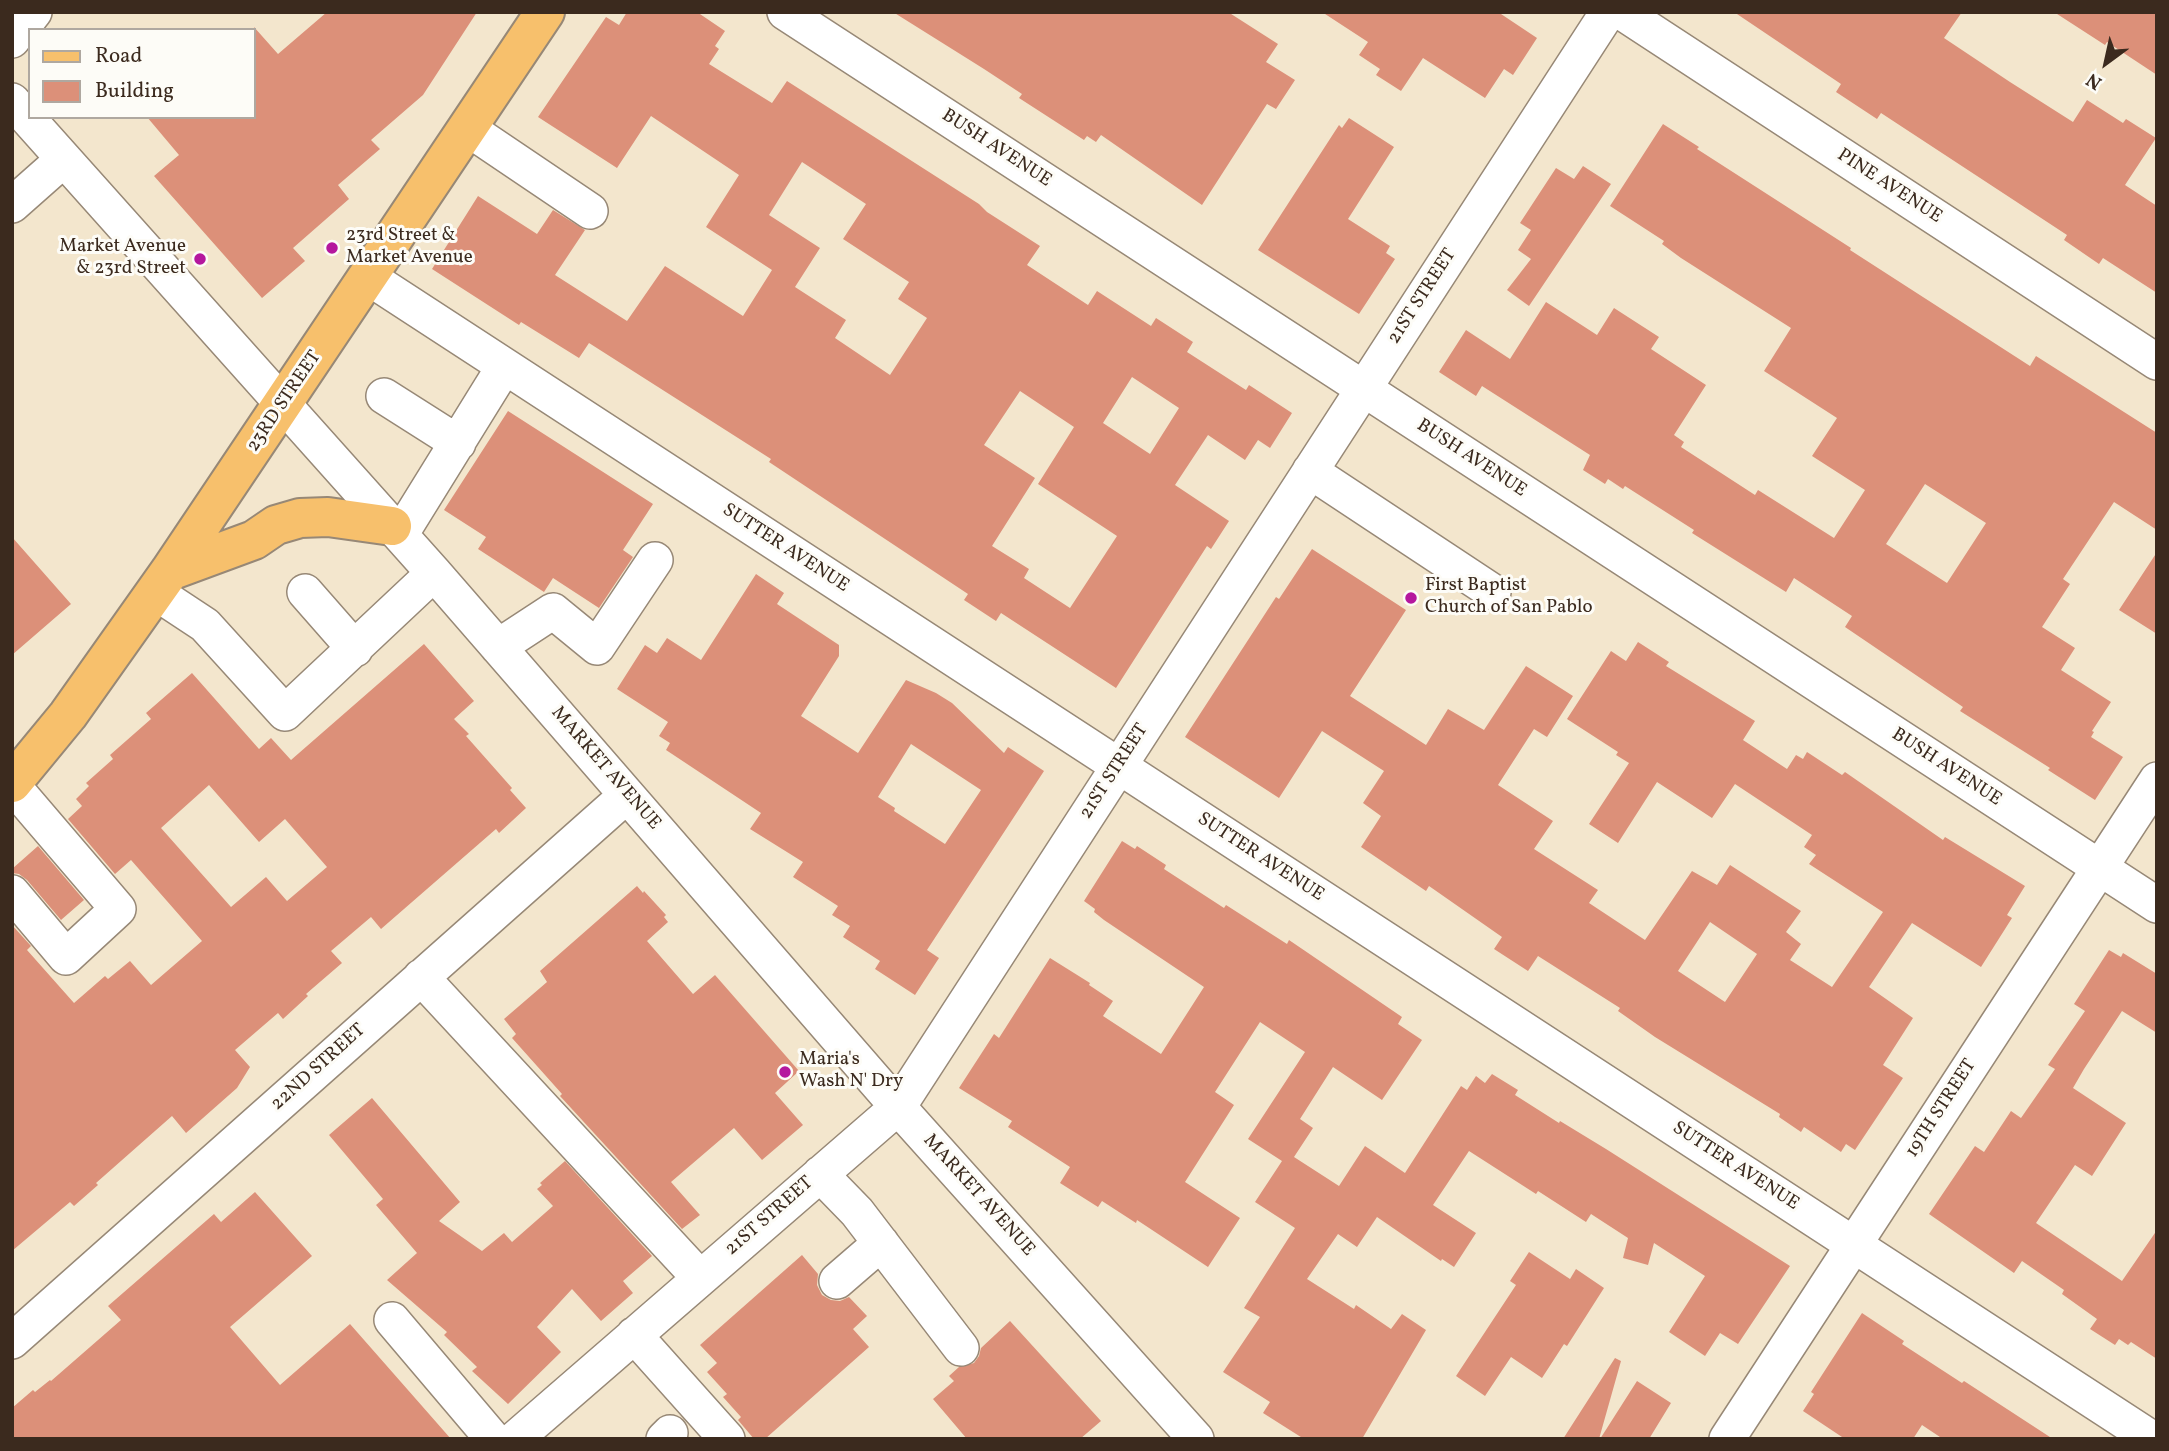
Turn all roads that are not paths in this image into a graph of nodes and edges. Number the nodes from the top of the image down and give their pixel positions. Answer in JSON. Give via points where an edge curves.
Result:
{"nodes":[{"id":1,"x":34,"y":12,"type":"edge"},
{"id":2,"x":545,"y":12,"type":"edge"},
{"id":3,"x":785,"y":12,"type":"edge"},
{"id":4,"x":1608,"y":12,"type":"edge"},
{"id":5,"x":1622,"y":12,"type":"edge"},
{"id":6,"x":12,"y":40,"type":"edge"},
{"id":7,"x":12,"y":102,"type":"edge"},
{"id":8,"x":467,"y":128,"type":"junction"},
{"id":9,"x":64,"y":159,"type":"junction"},
{"id":10,"x":12,"y":205,"type":"edge"},
{"id":11,"x":590,"y":211,"type":"dead end"},
{"id":12,"x":368,"y":277,"type":"junction"},
{"id":13,"x":2157,"y":362,"type":"edge"},
{"id":14,"x":504,"y":367,"type":"junction"},
{"id":15,"x":1364,"y":389,"type":"junction"},
{"id":16,"x":384,"y":396,"type":"dead end"},
{"id":17,"x":284,"y":404,"type":"junction"},
{"id":18,"x":458,"y":443,"type":"junction"},
{"id":19,"x":1310,"y":471,"type":"junction"},
{"id":20,"x":396,"y":530,"type":"junction"},
{"id":21,"x":655,"y":560,"type":"dead end"},
{"id":22,"x":434,"y":573,"type":"junction"},
{"id":23,"x":162,"y":581,"type":"junction"},
{"id":24,"x":1493,"y":592,"type":"dead end"},
{"id":25,"x":305,"y":593,"type":"dead end"},
{"id":26,"x":498,"y":647,"type":"junction"},
{"id":27,"x":355,"y":649,"type":"junction"},
{"id":28,"x":1119,"y":766,"type":"junction"},
{"id":29,"x":2157,"y":780,"type":"edge"},
{"id":30,"x":12,"y":784,"type":"edge"},
{"id":31,"x":627,"y":795,"type":"junction"},
{"id":32,"x":2099,"y":868,"type":"junction"},
{"id":33,"x":12,"y":893,"type":"edge"},
{"id":34,"x":2157,"y":905,"type":"edge"},
{"id":35,"x":421,"y":977,"type":"junction"},
{"id":36,"x":898,"y":1107,"type":"junction"},
{"id":37,"x":820,"y":1174,"type":"junction"},
{"id":38,"x":881,"y":1243,"type":"junction"},
{"id":39,"x":1854,"y":1244,"type":"junction"},
{"id":40,"x":700,"y":1278,"type":"junction"},
{"id":41,"x":837,"y":1281,"type":"dead end"},
{"id":42,"x":392,"y":1320,"type":"dead end"},
{"id":43,"x":634,"y":1335,"type":"junction"},
{"id":44,"x":12,"y":1341,"type":"edge"},
{"id":45,"x":961,"y":1348,"type":"dead end"},
{"id":46,"x":493,"y":1439,"type":"edge"},
{"id":47,"x":514,"y":1439,"type":"edge"},
{"id":48,"x":727,"y":1439,"type":"edge"},
{"id":49,"x":1196,"y":1439,"type":"edge"},
{"id":50,"x":1727,"y":1439,"type":"edge"},
{"id":51,"x":2152,"y":1439,"type":"edge"}],
"edges":[{"from":1,"to":6,"type":"street"},
{"from":2,"to":8,"type":"main road","name":"23RD STREET"},
{"from":3,"to":15,"type":"street","name":"BUSH AVENUE"},
{"from":4,"to":15,"type":"street","name":"21ST STREET"},
{"from":5,"to":13,"type":"street","name":"PINE AVENUE"},
{"from":7,"to":9,"type":"street","name":"MARKET AVENUE"},
{"from":8,"to":11,"type":"street"},
{"from":8,"to":12,"type":"main road","name":"23RD STREET"},
{"from":9,"to":10,"type":"street"},
{"from":9,"to":17,"type":"street","name":"MARKET AVENUE"},
{"from":12,"to":14,"type":"street","name":"SUTTER AVENUE"},
{"from":12,"to":17,"type":"main road","name":"23RD STREET"},
{"from":14,"to":18,"type":"street"},
{"from":14,"to":28,"type":"street","name":"SUTTER AVENUE"},
{"from":15,"to":19,"type":"street","name":"21ST STREET"},
{"from":15,"to":32,"type":"street","name":"BUSH AVENUE"},
{"from":16,"to":18,"type":"street"},
{"from":17,"to":20,"type":"street","name":"MARKET AVENUE"},
{"from":17,"to":23,"type":"main road","name":"23RD STREET"},
{"from":18,"to":20,"type":"street"},
{"from":19,"to":24,"type":"street"},
{"from":19,"to":28,"type":"street","name":"21ST STREET"},
{"from":20,"to":22,"type":"street","name":"MARKET AVENUE"},
{"from":20,"to":23,"type":"main road","via":[[328,517],[300,518],[276,525],[254,540]]},
{"from":21,"to":26,"type":"street","via":[[597,648],[553,611]]},
{"from":22,"to":26,"type":"street","name":"MARKET AVENUE"},
{"from":22,"to":27,"type":"street"},
{"from":23,"to":27,"type":"street","via":[[285,713]]},
{"from":23,"to":30,"type":"main road","name":"23RD STREET","via":[[68,715]]},
{"from":25,"to":27,"type":"street"},
{"from":26,"to":31,"type":"street","name":"MARKET AVENUE"},
{"from":28,"to":36,"type":"street","name":"21ST STREET"},
{"from":28,"to":39,"type":"street","name":"SUTTER AVENUE"},
{"from":29,"to":32,"type":"street","name":"19TH STREET"},
{"from":30,"to":33,"type":"street","via":[[118,909],[66,957]]},
{"from":31,"to":35,"type":"street","name":"22ND STREET"},
{"from":31,"to":36,"type":"street","name":"MARKET AVENUE"},
{"from":32,"to":34,"type":"street","name":"BUSH AVENUE"},
{"from":32,"to":39,"type":"street","name":"19TH STREET"},
{"from":35,"to":40,"type":"street"},
{"from":35,"to":44,"type":"street","name":"22ND STREET"},
{"from":36,"to":37,"type":"street","name":"21ST STREET"},
{"from":36,"to":49,"type":"street","name":"MARKET AVENUE"},
{"from":37,"to":38,"type":"street"},
{"from":37,"to":40,"type":"street","name":"21ST STREET"},
{"from":38,"to":41,"type":"street"},
{"from":38,"to":45,"type":"street"},
{"from":39,"to":50,"type":"street","name":"19TH STREET"},
{"from":39,"to":51,"type":"street","name":"SUTTER AVENUE"},
{"from":40,"to":43,"type":"street","name":"21ST STREET"},
{"from":42,"to":46,"type":"street"},
{"from":43,"to":47,"type":"street","name":"21ST STREET"},
{"from":43,"to":48,"type":"street"}]}
